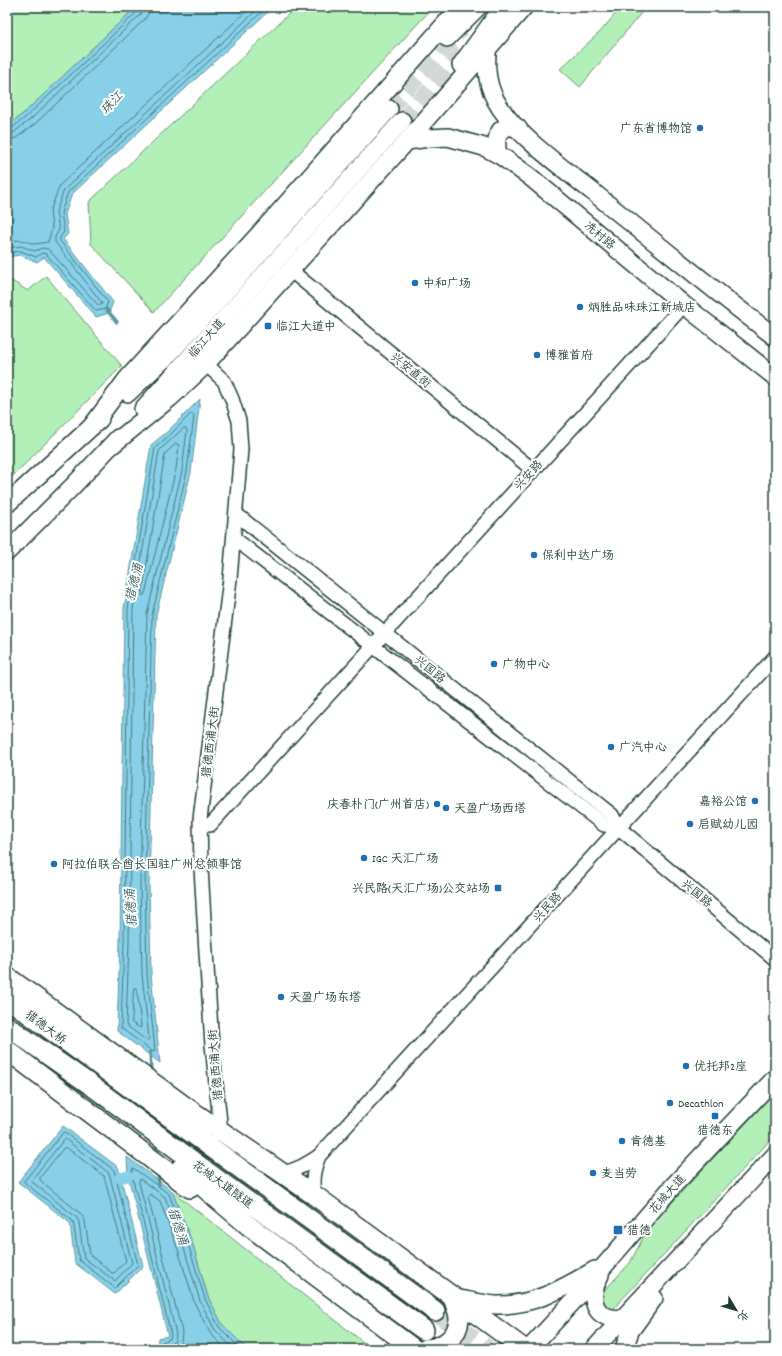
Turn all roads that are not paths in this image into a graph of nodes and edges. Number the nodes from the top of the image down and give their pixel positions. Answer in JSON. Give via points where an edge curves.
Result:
{"nodes":[{"id":1,"x":460,"y":7,"type":"edge"},
{"id":2,"x":478,"y":7,"type":"edge"},
{"id":3,"x":503,"y":7,"type":"edge"},
{"id":4,"x":524,"y":7,"type":"edge"},
{"id":5,"x":490,"y":24,"type":"junction"},
{"id":6,"x":487,"y":48,"type":"junction"},
{"id":7,"x":384,"y":103,"type":"junction"},
{"id":8,"x":436,"y":106,"type":"junction"},
{"id":9,"x":402,"y":121,"type":"tunnel mouth"},
{"id":10,"x":518,"y":128,"type":"junction"},
{"id":11,"x":407,"y":141,"type":"junction"},
{"id":12,"x":498,"y":154,"type":"junction"},
{"id":13,"x":290,"y":270,"type":"junction"},
{"id":14,"x":684,"y":305,"type":"junction"},
{"id":15,"x":775,"y":337,"type":"edge"},
{"id":16,"x":206,"y":364,"type":"junction"},
{"id":17,"x":775,"y":377,"type":"edge"},
{"id":18,"x":110,"y":446,"type":"junction"},
{"id":19,"x":533,"y":470,"type":"junction"},
{"id":20,"x":7,"y":504,"type":"edge"},
{"id":21,"x":236,"y":514,"type":"junction"},
{"id":22,"x":235,"y":539,"type":"junction"},
{"id":23,"x":7,"y":552,"type":"edge"},
{"id":24,"x":385,"y":633,"type":"junction"},
{"id":25,"x":374,"y":646,"type":"junction"},
{"id":26,"x":775,"y":657,"type":"edge"},
{"id":27,"x":201,"y":825,"type":"junction"},
{"id":28,"x":619,"y":828,"type":"junction"},
{"id":29,"x":775,"y":959,"type":"edge"},
{"id":30,"x":7,"y":977,"type":"edge"},
{"id":31,"x":7,"y":998,"type":"edge"},
{"id":32,"x":7,"y":1026,"type":"edge"},
{"id":33,"x":84,"y":1034,"type":"junction"},
{"id":34,"x":7,"y":1050,"type":"edge"},
{"id":35,"x":85,"y":1055,"type":"junction"},
{"id":36,"x":775,"y":1078,"type":"edge"},
{"id":37,"x":133,"y":1080,"type":"junction"},
{"id":38,"x":94,"y":1101,"type":"junction"},
{"id":39,"x":182,"y":1105,"type":"junction"},
{"id":40,"x":186,"y":1127,"type":"junction"},
{"id":41,"x":221,"y":1132,"type":"junction"},
{"id":42,"x":775,"y":1155,"type":"edge"},
{"id":43,"x":320,"y":1156,"type":"junction"},
{"id":44,"x":282,"y":1173,"type":"junction"},
{"id":45,"x":314,"y":1195,"type":"junction"},
{"id":46,"x":701,"y":1233,"type":"junction"},
{"id":47,"x":607,"y":1263,"type":"junction"},
{"id":48,"x":453,"y":1298,"type":"junction"},
{"id":49,"x":435,"y":1311,"type":"tunnel mouth"},
{"id":50,"x":624,"y":1318,"type":"junction"},
{"id":51,"x":424,"y":1330,"type":"tunnel mouth"},
{"id":52,"x":401,"y":1343,"type":"edge"},
{"id":53,"x":414,"y":1349,"type":"edge"},
{"id":54,"x":426,"y":1349,"type":"edge"},
{"id":55,"x":524,"y":1349,"type":"edge"},
{"id":56,"x":528,"y":1349,"type":"edge"},
{"id":57,"x":594,"y":1349,"type":"edge"},
{"id":58,"x":624,"y":1349,"type":"edge"}],
"edges":[{"from":1,"to":7,"type":"main road"},
{"from":2,"to":7,"type":"main road"},
{"from":3,"to":5,"type":"main road"},
{"from":4,"to":6,"type":"main road"},
{"from":5,"to":6,"type":"main road"},
{"from":5,"to":8,"type":"main road","via":[[461,64]]},
{"from":6,"to":8,"type":"main road"},
{"from":6,"to":10,"type":"main road","via":[[486,74],[490,86],[502,110]]},
{"from":7,"to":20,"type":"main road","name":"临江大道","via":[[310,199],[163,360]]},
{"from":8,"to":11,"type":"main road"},
{"from":9,"to":18,"type":"main road","name":"临江大道"},
{"from":10,"to":12,"type":"main road","via":[[503,129],[497,137]]},
{"from":10,"to":15,"type":"main road","via":[[536,146]]},
{"from":11,"to":12,"type":"main road","name":"冼村路","via":[[448,137],[484,147]]},
{"from":11,"to":13,"type":"main road"},
{"from":12,"to":14,"type":"main road","name":"冼村路","via":[[529,176]]},
{"from":13,"to":16,"type":"main road"},
{"from":13,"to":19,"type":"street","name":"兴安直街"},
{"from":14,"to":17,"type":"main road","name":"冼村路"},
{"from":14,"to":19,"type":"street","name":"兴安路"},
{"from":16,"to":18,"type":"main road","via":[[170,398]]},
{"from":16,"to":21,"type":"street","name":"猎德西浦大街","via":[[224,381],[239,421],[241,448]]},
{"from":18,"to":23,"type":"main road","name":"临江大道"},
{"from":19,"to":24,"type":"street","name":"兴安路"},
{"from":21,"to":22,"type":"street","name":"猎德西浦大街"},
{"from":21,"to":24,"type":"street","name":"兴国路"},
{"from":22,"to":25,"type":"street","name":"兴国路"},
{"from":22,"to":27,"type":"street","name":"猎德西浦大街"},
{"from":24,"to":25,"type":"street","name":"兴安路"},
{"from":24,"to":28,"type":"street","name":"兴国路","via":[[612,815]]},
{"from":25,"to":27,"type":"street","name":"兴安路","via":[[210,825]]},
{"from":25,"to":28,"type":"street","name":"兴国路","via":[[604,825]]},
{"from":26,"to":28,"type":"street","name":"兴民路"},
{"from":27,"to":41,"type":"street","name":"猎德西浦大街","via":[[201,868],[210,1014]]},
{"from":28,"to":29,"type":"street","name":"兴国路"},
{"from":28,"to":43,"type":"street","name":"兴民路"},
{"from":30,"to":33,"type":"highway"},
{"from":31,"to":35,"type":"highway","name":"猎德大桥"},
{"from":32,"to":38,"type":"highway","name":"猎德大桥"},
{"from":33,"to":37,"type":"highway"},
{"from":33,"to":39,"type":"highway"},
{"from":34,"to":38,"type":"highway"},
{"from":35,"to":37,"type":"highway"},
{"from":35,"to":40,"type":"highway","name":"花城大道隧道"},
{"from":36,"to":47,"type":"main road","name":"花城大道","via":[[673,1186]]},
{"from":37,"to":39,"type":"highway"},
{"from":37,"to":40,"type":"highway"},
{"from":38,"to":51,"type":"highway","name":"花城大道隧道","via":[[191,1160]]},
{"from":38,"to":52,"type":"highway","via":[[196,1186]]},
{"from":39,"to":41,"type":"highway"},
{"from":40,"to":49,"type":"highway","name":"花城大道隧道"},
{"from":41,"to":44,"type":"highway"},
{"from":42,"to":46,"type":"main road"},
{"from":43,"to":44,"type":"street","name":"兴民路","via":[[294,1170]]},
{"from":43,"to":45,"type":"street","name":"兴民路","via":[[313,1171]]},
{"from":44,"to":45,"type":"highway"},
{"from":45,"to":48,"type":"highway"},
{"from":46,"to":50,"type":"main road"},
{"from":46,"to":58,"type":"main road","via":[[630,1331]]},
{"from":47,"to":48,"type":"main road","via":[[547,1296],[532,1300],[496,1305]]},
{"from":47,"to":50,"type":"main road","via":[[594,1289],[593,1299],[600,1313],[609,1318]]},
{"from":47,"to":56,"type":"main road","name":"花城大道"},
{"from":48,"to":54,"type":"highway","via":[[459,1318],[456,1333],[440,1346]]},
{"from":48,"to":55,"type":"highway"},
{"from":50,"to":57,"type":"main road"},
{"from":52,"to":53,"type":"highway"}]}
